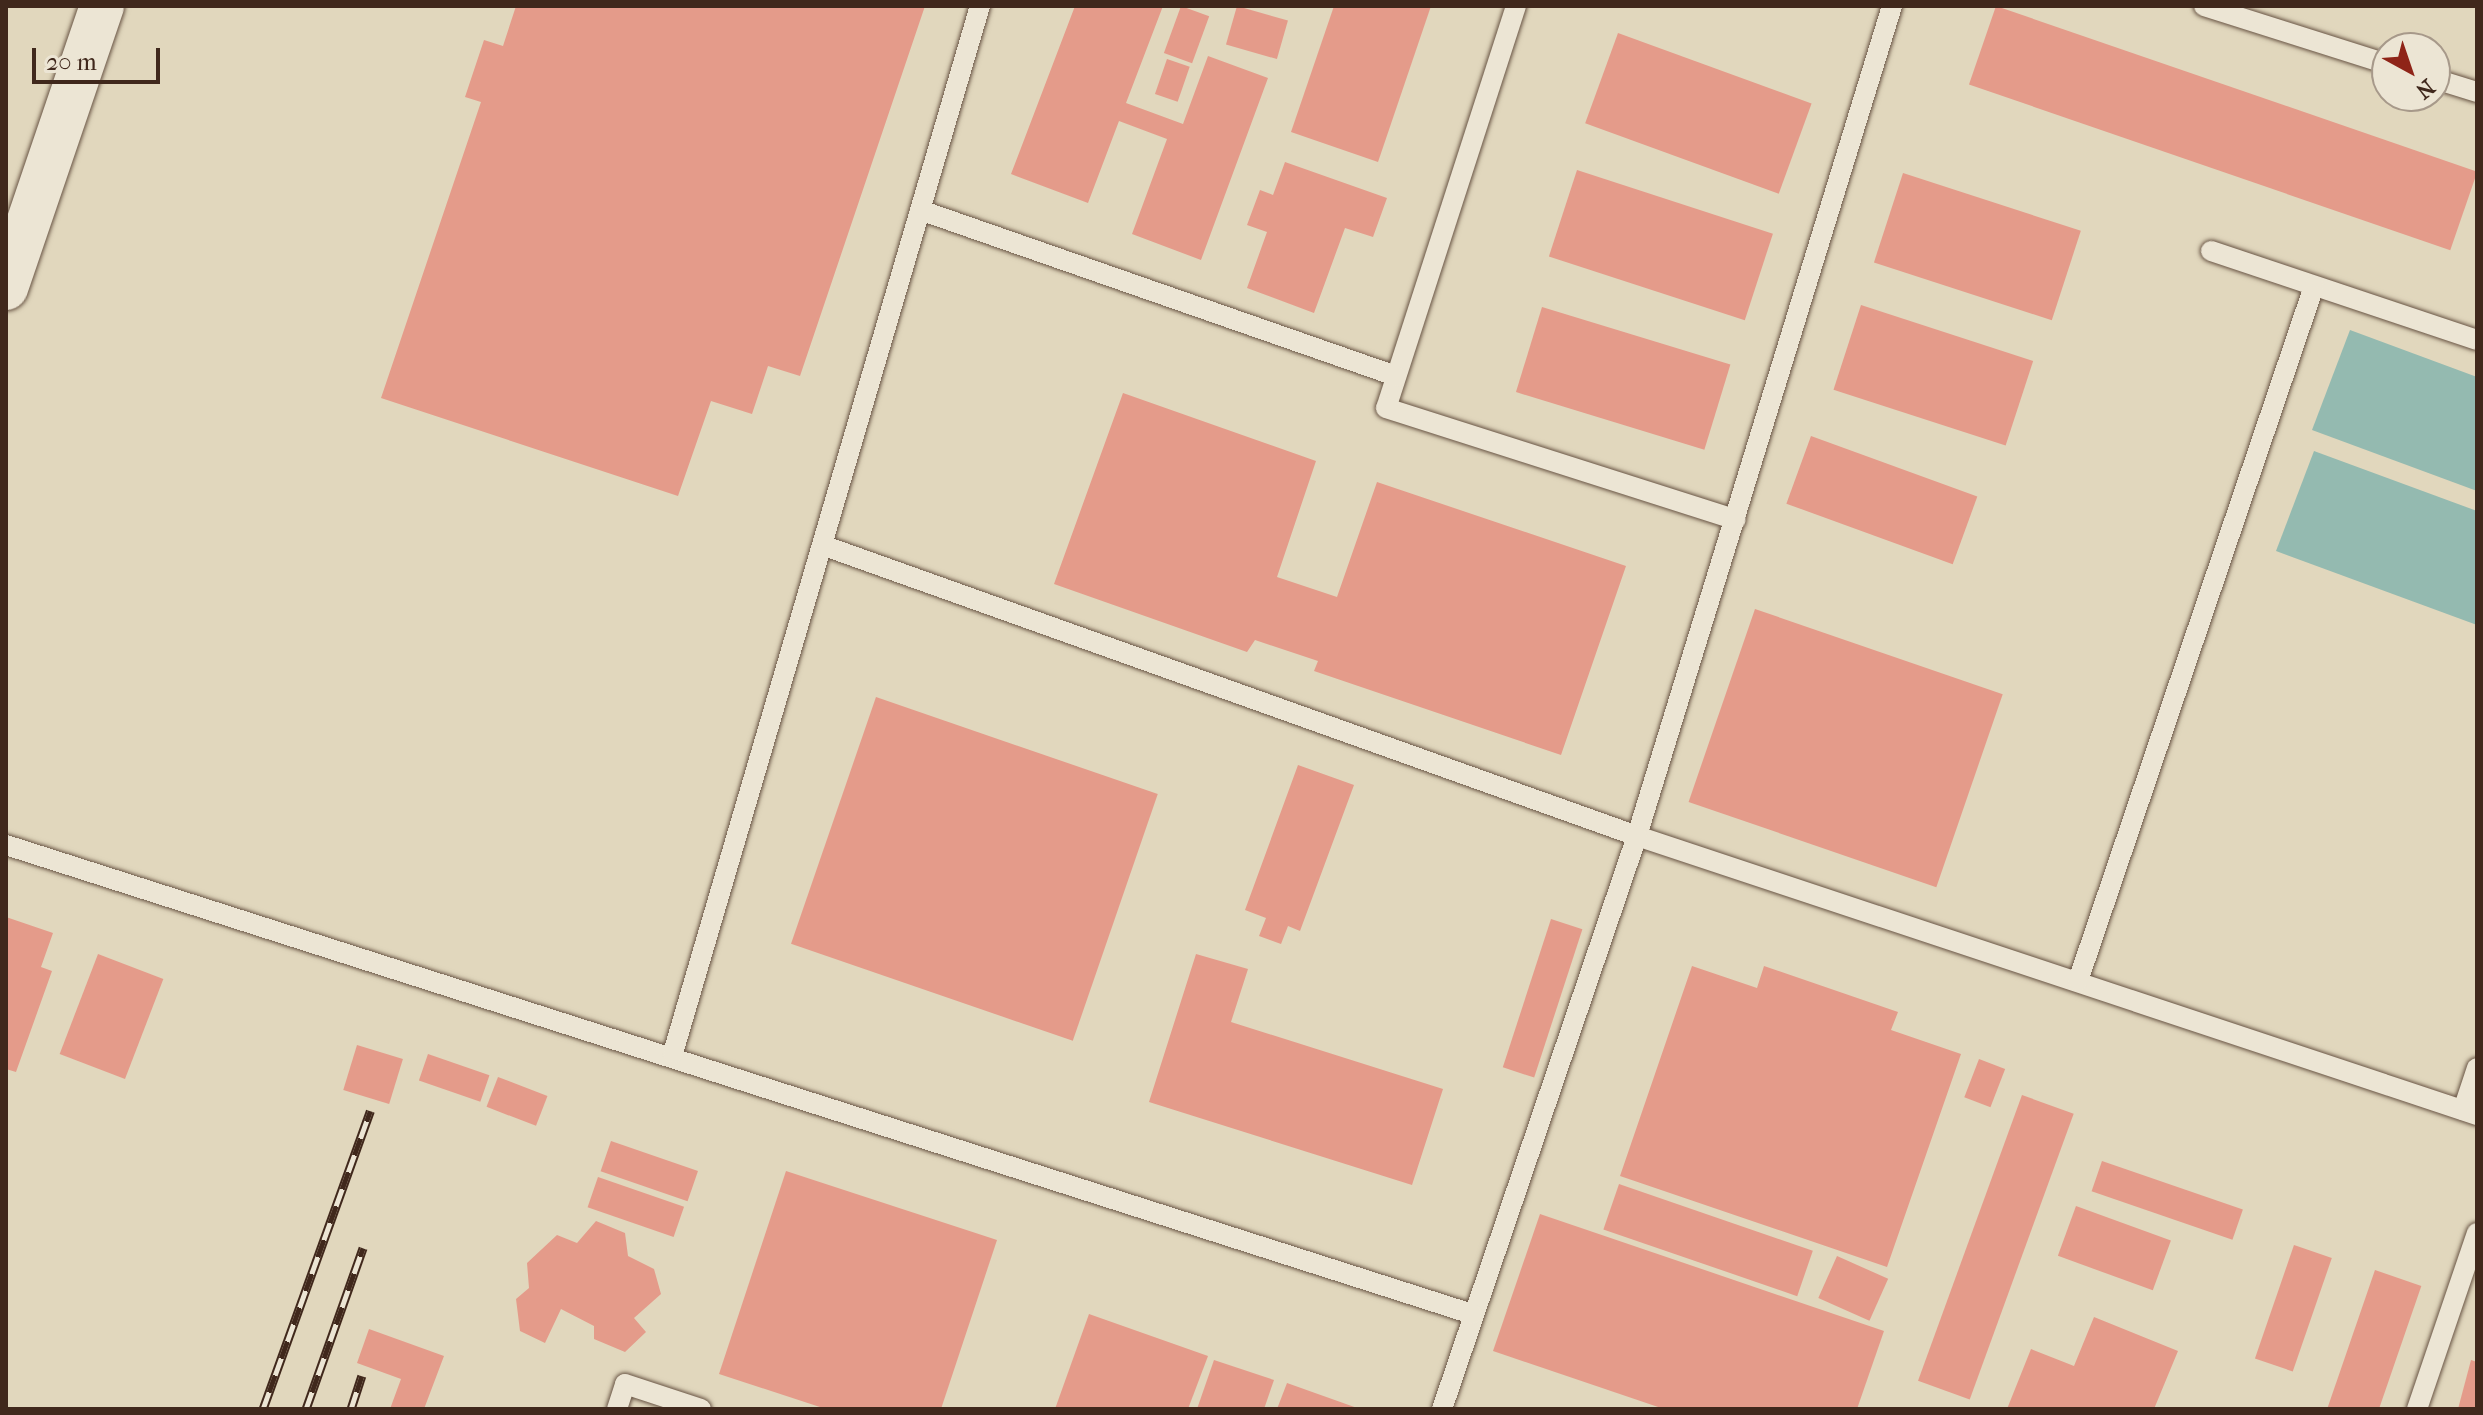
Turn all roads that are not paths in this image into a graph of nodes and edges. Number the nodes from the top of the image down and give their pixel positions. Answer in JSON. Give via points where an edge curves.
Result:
{"nodes":[{"id":1,"x":102,"y":6,"type":"edge"},
{"id":2,"x":980,"y":6,"type":"edge"},
{"id":3,"x":1516,"y":6,"type":"edge"},
{"id":4,"x":1892,"y":6,"type":"edge"},
{"id":5,"x":2204,"y":6,"type":"edge"},
{"id":6,"x":2371,"y":59,"type":"edge"},
{"id":7,"x":2451,"y":84,"type":"edge"},
{"id":8,"x":2477,"y":92,"type":"edge"},
{"id":9,"x":920,"y":210,"type":"junction"},
{"id":10,"x":2211,"y":251,"type":"dead end"},
{"id":11,"x":2314,"y":286,"type":"junction"},
{"id":12,"x":6,"y":288,"type":"edge"},
{"id":13,"x":2477,"y":340,"type":"edge"},
{"id":14,"x":1396,"y":376,"type":"junction"},
{"id":15,"x":1736,"y":520,"type":"junction"},
{"id":16,"x":822,"y":545,"type":"junction"},
{"id":17,"x":1637,"y":836,"type":"junction"},
{"id":18,"x":6,"y":845,"type":"edge"},
{"id":19,"x":2078,"y":981,"type":"junction"},
{"id":20,"x":673,"y":1053,"type":"junction"},
{"id":21,"x":2477,"y":1068,"type":"edge"},
{"id":22,"x":2470,"y":1112,"type":"edge"},
{"id":23,"x":2477,"y":1233,"type":"edge"},
{"id":24,"x":1472,"y":1314,"type":"junction"},
{"id":25,"x":617,"y":1409,"type":"edge"},
{"id":26,"x":701,"y":1409,"type":"edge"},
{"id":27,"x":1442,"y":1409,"type":"edge"},
{"id":28,"x":2417,"y":1409,"type":"edge"}],
"edges":[{"from":1,"to":12,"type":"street"},
{"from":2,"to":9,"type":"lane"},
{"from":3,"to":14,"type":"lane"},
{"from":4,"to":15,"type":"lane"},
{"from":5,"to":6,"type":"lane"},
{"from":7,"to":8,"type":"lane"},
{"from":9,"to":14,"type":"lane"},
{"from":9,"to":16,"type":"lane"},
{"from":10,"to":11,"type":"lane"},
{"from":11,"to":13,"type":"lane"},
{"from":11,"to":19,"type":"lane"},
{"from":14,"to":15,"type":"lane","via":[[1386,408]]},
{"from":15,"to":17,"type":"lane"},
{"from":16,"to":17,"type":"lane"},
{"from":16,"to":20,"type":"lane"},
{"from":17,"to":19,"type":"lane"},
{"from":17,"to":24,"type":"lane"},
{"from":18,"to":20,"type":"lane"},
{"from":19,"to":22,"type":"lane"},
{"from":20,"to":24,"type":"lane"},
{"from":21,"to":22,"type":"lane"},
{"from":23,"to":28,"type":"lane"},
{"from":24,"to":27,"type":"lane"},
{"from":25,"to":26,"type":"lane","via":[[625,1384]]}]}
